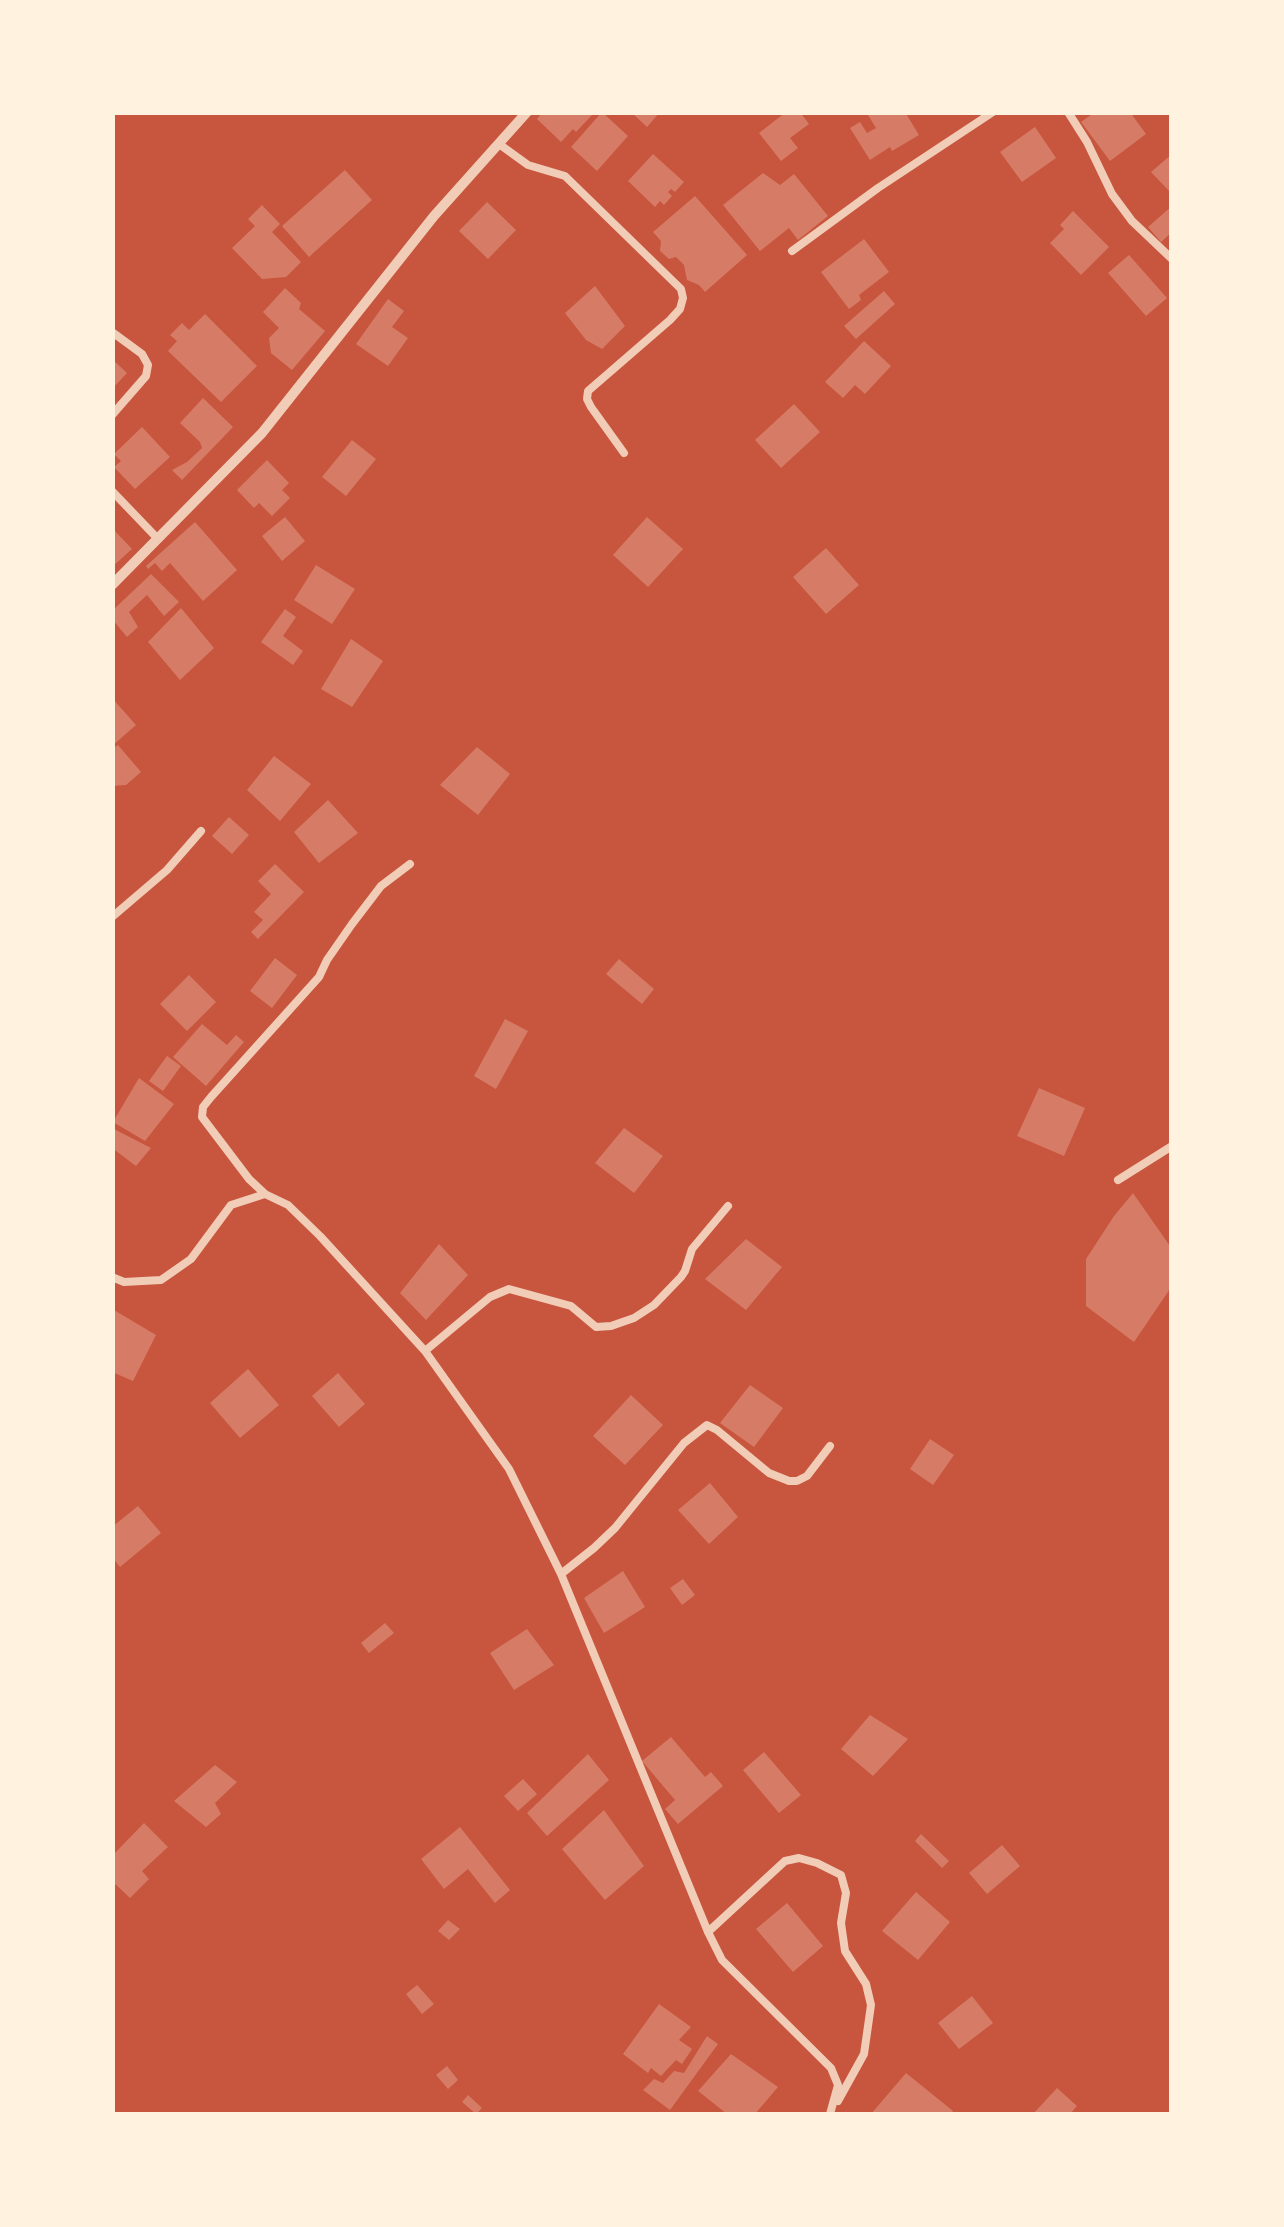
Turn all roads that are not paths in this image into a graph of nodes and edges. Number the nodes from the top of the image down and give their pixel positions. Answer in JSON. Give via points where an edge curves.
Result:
{"nodes":[{"id":1,"x":527,"y":112,"type":"edge"},
{"id":2,"x":994,"y":112,"type":"edge"},
{"id":3,"x":1068,"y":112,"type":"edge"},
{"id":4,"x":499,"y":144,"type":"junction"},
{"id":5,"x":792,"y":251,"type":"dead end"},
{"id":6,"x":1172,"y":258,"type":"edge"},
{"id":7,"x":112,"y":332,"type":"edge"},
{"id":8,"x":112,"y":415,"type":"edge"},
{"id":9,"x":624,"y":453,"type":"dead end"},
{"id":10,"x":112,"y":492,"type":"edge"},
{"id":11,"x":158,"y":539,"type":"junction"},
{"id":12,"x":112,"y":585,"type":"edge"},
{"id":13,"x":201,"y":830,"type":"dead end"},
{"id":14,"x":410,"y":864,"type":"dead end"},
{"id":15,"x":112,"y":917,"type":"edge"},
{"id":16,"x":1172,"y":1146,"type":"edge"},
{"id":17,"x":1118,"y":1180,"type":"dead end"},
{"id":18,"x":264,"y":1194,"type":"junction"},
{"id":19,"x":728,"y":1206,"type":"dead end"},
{"id":20,"x":112,"y":1277,"type":"edge"},
{"id":21,"x":425,"y":1351,"type":"junction"},
{"id":22,"x":830,"y":1446,"type":"dead end"},
{"id":23,"x":561,"y":1574,"type":"junction"},
{"id":24,"x":708,"y":1932,"type":"junction"},
{"id":25,"x":832,"y":2112,"type":"edge"}],
"edges":[{"from":1,"to":4,"type":"street"},
{"from":2,"to":5,"type":"street"},
{"from":3,"to":6,"type":"street","via":[[1112,194]]},
{"from":4,"to":9,"type":"street","via":[[528,165],[565,176],[681,289],[680,309],[670,320],[588,391],[591,407]]},
{"from":4,"to":11,"type":"street","via":[[262,433]]},
{"from":7,"to":8,"type":"street","via":[[148,365]]},
{"from":10,"to":11,"type":"street"},
{"from":11,"to":12,"type":"street"},
{"from":13,"to":15,"type":"street"},
{"from":14,"to":18,"type":"street","via":[[382,886],[319,977],[203,1107],[202,1117]]},
{"from":16,"to":17,"type":"street"},
{"from":18,"to":20,"type":"street","via":[[232,1205],[190,1259],[161,1280]]},
{"from":18,"to":21,"type":"street","via":[[288,1205],[320,1236]]},
{"from":19,"to":21,"type":"street","via":[[692,1249],[681,1277],[634,1318],[596,1328],[571,1306],[509,1289]]},
{"from":21,"to":23,"type":"street","via":[[508,1470]]},
{"from":22,"to":23,"type":"street","via":[[807,1476],[788,1481],[769,1474],[707,1425],[684,1443],[615,1528]]},
{"from":23,"to":24,"type":"street"},
{"from":24,"to":25,"type":"street","via":[[722,1960],[831,2068],[838,2085]]},
{"from":24,"to":25,"type":"street","via":[[785,1861],[817,1862],[841,1875],[846,1951],[871,2005],[864,2054]]}]}
